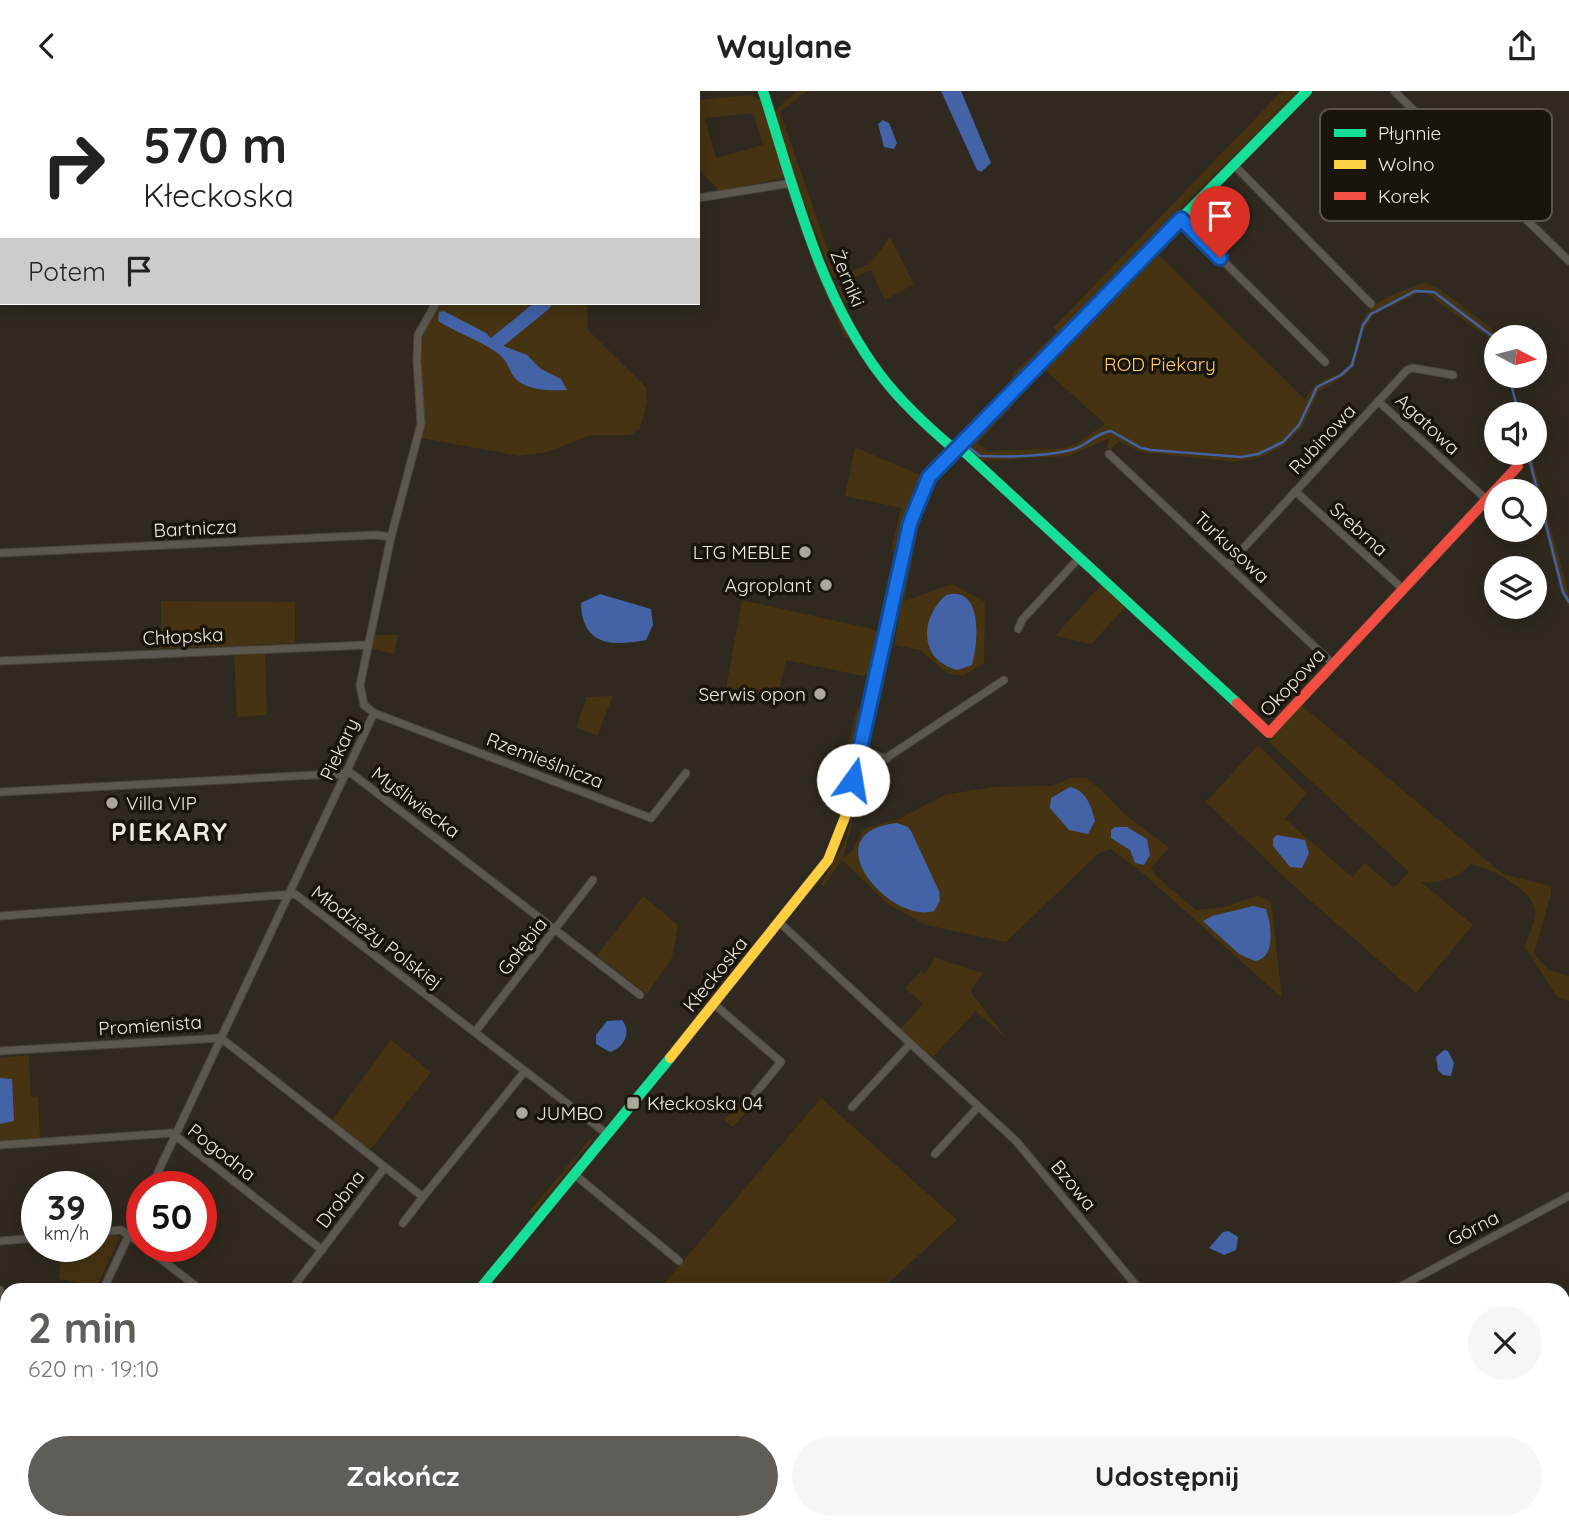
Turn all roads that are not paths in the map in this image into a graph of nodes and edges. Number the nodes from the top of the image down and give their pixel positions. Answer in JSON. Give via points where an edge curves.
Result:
{"nodes":[{"id":1,"x":763,"y":91,"type":"edge"},
{"id":2,"x":1307,"y":91,"type":"edge"},
{"id":3,"x":1394,"y":91,"type":"edge"},
{"id":4,"x":1413,"y":109,"type":"edge"},
{"id":5,"x":1234,"y":165,"type":"junction"},
{"id":6,"x":792,"y":183,"type":"junction"},
{"id":7,"x":700,"y":198,"type":"edge"},
{"id":8,"x":1181,"y":219,"type":"junction"},
{"id":9,"x":1528,"y":221,"type":"edge"},
{"id":10,"x":1569,"y":261,"type":"edge"},
{"id":11,"x":1371,"y":304,"type":"dead end"},
{"id":12,"x":435,"y":305,"type":"edge"},
{"id":13,"x":1325,"y":362,"type":"dead end"},
{"id":14,"x":1453,"y":375,"type":"dead end"},
{"id":15,"x":1378,"y":401,"type":"junction"},
{"id":16,"x":956,"y":447,"type":"junction"},
{"id":17,"x":1109,"y":454,"type":"dead end"},
{"id":18,"x":1518,"y":466,"type":"dead end"},
{"id":19,"x":1506,"y":479,"type":"edge"},
{"id":20,"x":1295,"y":491,"type":"junction"},
{"id":21,"x":1484,"y":498,"type":"edge"},
{"id":22,"x":1484,"y":502,"type":"edge"},
{"id":23,"x":391,"y":537,"type":"junction"},
{"id":24,"x":0,"y":553,"type":"edge"},
{"id":25,"x":1079,"y":558,"type":"junction"},
{"id":26,"x":1227,"y":565,"type":"junction"},
{"id":27,"x":1403,"y":589,"type":"junction"},
{"id":28,"x":1018,"y":629,"type":"dead end"},
{"id":29,"x":367,"y":645,"type":"junction"},
{"id":30,"x":0,"y":661,"type":"edge"},
{"id":31,"x":1333,"y":664,"type":"junction"},
{"id":32,"x":1004,"y":680,"type":"dead end"},
{"id":33,"x":374,"y":713,"type":"junction"},
{"id":34,"x":860,"y":750,"type":"junction"},
{"id":35,"x":887,"y":759,"type":"junction"},
{"id":36,"x":346,"y":772,"type":"junction"},
{"id":37,"x":686,"y":773,"type":"dead end"},
{"id":38,"x":853,"y":780,"type":"junction"},
{"id":39,"x":0,"y":792,"type":"edge"},
{"id":40,"x":593,"y":880,"type":"dead end"},
{"id":41,"x":290,"y":892,"type":"junction"},
{"id":42,"x":0,"y":916,"type":"edge"},
{"id":43,"x":780,"y":923,"type":"junction"},
{"id":44,"x":555,"y":929,"type":"junction"},
{"id":45,"x":640,"y":995,"type":"dead end"},
{"id":46,"x":714,"y":1004,"type":"junction"},
{"id":47,"x":475,"y":1032,"type":"junction"},
{"id":48,"x":221,"y":1038,"type":"junction"},
{"id":49,"x":910,"y":1044,"type":"junction"},
{"id":50,"x":0,"y":1051,"type":"edge"},
{"id":51,"x":525,"y":1071,"type":"junction"},
{"id":52,"x":749,"y":1101,"type":"dead end"},
{"id":53,"x":852,"y":1107,"type":"dead end"},
{"id":54,"x":978,"y":1107,"type":"junction"},
{"id":55,"x":607,"y":1134,"type":"junction"},
{"id":56,"x":176,"y":1135,"type":"junction"},
{"id":57,"x":0,"y":1145,"type":"edge"},
{"id":58,"x":935,"y":1154,"type":"dead end"},
{"id":59,"x":384,"y":1167,"type":"junction"},
{"id":60,"x":159,"y":1171,"type":"edge"},
{"id":61,"x":574,"y":1174,"type":"junction"},
{"id":62,"x":1569,"y":1196,"type":"edge"},
{"id":63,"x":423,"y":1197,"type":"junction"},
{"id":64,"x":403,"y":1223,"type":"dead end"},
{"id":65,"x":21,"y":1239,"type":"edge"},
{"id":66,"x":0,"y":1241,"type":"edge"},
{"id":67,"x":126,"y":1241,"type":"edge"},
{"id":68,"x":321,"y":1250,"type":"junction"},
{"id":69,"x":679,"y":1261,"type":"dead end"},
{"id":70,"x":165,"y":1262,"type":"edge"},
{"id":71,"x":106,"y":1283,"type":"edge"},
{"id":72,"x":192,"y":1283,"type":"edge"},
{"id":73,"x":296,"y":1283,"type":"edge"},
{"id":74,"x":485,"y":1283,"type":"edge"},
{"id":75,"x":1134,"y":1283,"type":"edge"},
{"id":76,"x":1407,"y":1283,"type":"edge"}],
"edges":[{"from":1,"to":6,"type":"main road","name":"Żerniki"},
{"from":2,"to":5,"type":"main road","name":"Kłeckoska"},
{"from":3,"to":4,"type":"street"},
{"from":5,"to":8,"type":"main road","name":"Kłeckoska"},
{"from":5,"to":11,"type":"street"},
{"from":6,"to":7,"type":"street"},
{"from":6,"to":16,"type":"main road","name":"Żerniki","via":[[838,301],[872,362],[892,390]]},
{"from":8,"to":13,"type":"street"},
{"from":8,"to":16,"type":"main road","name":"Kłeckoska"},
{"from":9,"to":10,"type":"street"},
{"from":12,"to":23,"type":"street","name":"Piekary","via":[[418,334],[421,423]]},
{"from":14,"to":15,"type":"street","name":"Rubinowa","via":[[1407,370]]},
{"from":15,"to":20,"type":"street","name":"Rubinowa"},
{"from":15,"to":21,"type":"street","name":"Agatowa"},
{"from":16,"to":25,"type":"main road","name":"Okopowa"},
{"from":16,"to":34,"type":"main road","name":"Kłeckoska","via":[[929,477],[914,509]]},
{"from":17,"to":26,"type":"street","name":"Turkusowa"},
{"from":18,"to":19,"type":"main road","name":"Okopowa"},
{"from":20,"to":26,"type":"street","name":"Rubinowa"},
{"from":20,"to":27,"type":"street","name":"Srebrna"},
{"from":22,"to":27,"type":"main road","name":"Okopowa"},
{"from":23,"to":24,"type":"street","name":"Bartnicza"},
{"from":23,"to":29,"type":"street","name":"Piekary"},
{"from":25,"to":28,"type":"street"},
{"from":25,"to":31,"type":"main road","name":"Okopowa","via":[[1269,733]]},
{"from":26,"to":31,"type":"street","name":"Turkusowa"},
{"from":27,"to":31,"type":"main road","name":"Okopowa"},
{"from":29,"to":30,"type":"street","name":"Chłopska"},
{"from":29,"to":33,"type":"street","name":"Piekary","via":[[360,696]]},
{"from":32,"to":35,"type":"street"},
{"from":33,"to":36,"type":"street","name":"Piekary"},
{"from":33,"to":37,"type":"street","name":"Rzemieślnicza","via":[[651,818]]},
{"from":34,"to":35,"type":"street"},
{"from":34,"to":38,"type":"main road","name":"Kłeckoska"},
{"from":35,"to":38,"type":"street"},
{"from":36,"to":39,"type":"street","name":"Myśliwiecka"},
{"from":36,"to":41,"type":"street","name":"Piekary"},
{"from":36,"to":44,"type":"street","name":"Myśliwiecka"},
{"from":38,"to":43,"type":"main road","name":"Kłeckoska","via":[[831,854]]},
{"from":40,"to":44,"type":"street","name":"Gołębia"},
{"from":41,"to":42,"type":"street","name":"Młodzieży Polskiej"},
{"from":41,"to":47,"type":"street","name":"Młodzieży Polskiej"},
{"from":41,"to":48,"type":"street","name":"Piekary"},
{"from":43,"to":46,"type":"main road","name":"Kłeckoska"},
{"from":43,"to":49,"type":"street","name":"Bzowa"},
{"from":44,"to":45,"type":"street","name":"Myśliwiecka"},
{"from":44,"to":47,"type":"street","name":"Gołębia"},
{"from":46,"to":52,"type":"street","via":[[781,1062]]},
{"from":46,"to":55,"type":"main road","name":"Kłeckoska"},
{"from":47,"to":51,"type":"street","name":"Młodzieży Polskiej"},
{"from":48,"to":50,"type":"street","name":"Promienista"},
{"from":48,"to":56,"type":"street","name":"Piekary"},
{"from":48,"to":59,"type":"street","name":"Promienista"},
{"from":49,"to":53,"type":"street"},
{"from":49,"to":54,"type":"street","name":"Bzowa"},
{"from":51,"to":55,"type":"street","name":"Młodzieży Polskiej"},
{"from":51,"to":63,"type":"street"},
{"from":54,"to":58,"type":"street"},
{"from":54,"to":75,"type":"street","name":"Bzowa","via":[[1036,1164]]},
{"from":55,"to":61,"type":"main road","name":"Kłeckoska"},
{"from":56,"to":57,"type":"street","name":"Pogodna","via":[[167,1131]]},
{"from":56,"to":60,"type":"street","name":"Piekary"},
{"from":56,"to":68,"type":"street","name":"Pogodna"},
{"from":59,"to":63,"type":"street","name":"Drobna"},
{"from":59,"to":68,"type":"street","name":"Drobna"},
{"from":61,"to":69,"type":"street"},
{"from":61,"to":74,"type":"main road","name":"Kłeckoska"},
{"from":62,"to":76,"type":"street","name":"Górna"},
{"from":63,"to":64,"type":"street"},
{"from":65,"to":66,"type":"street"},
{"from":67,"to":71,"type":"street"},
{"from":68,"to":73,"type":"street","name":"Drobna"},
{"from":70,"to":72,"type":"street"}]}
